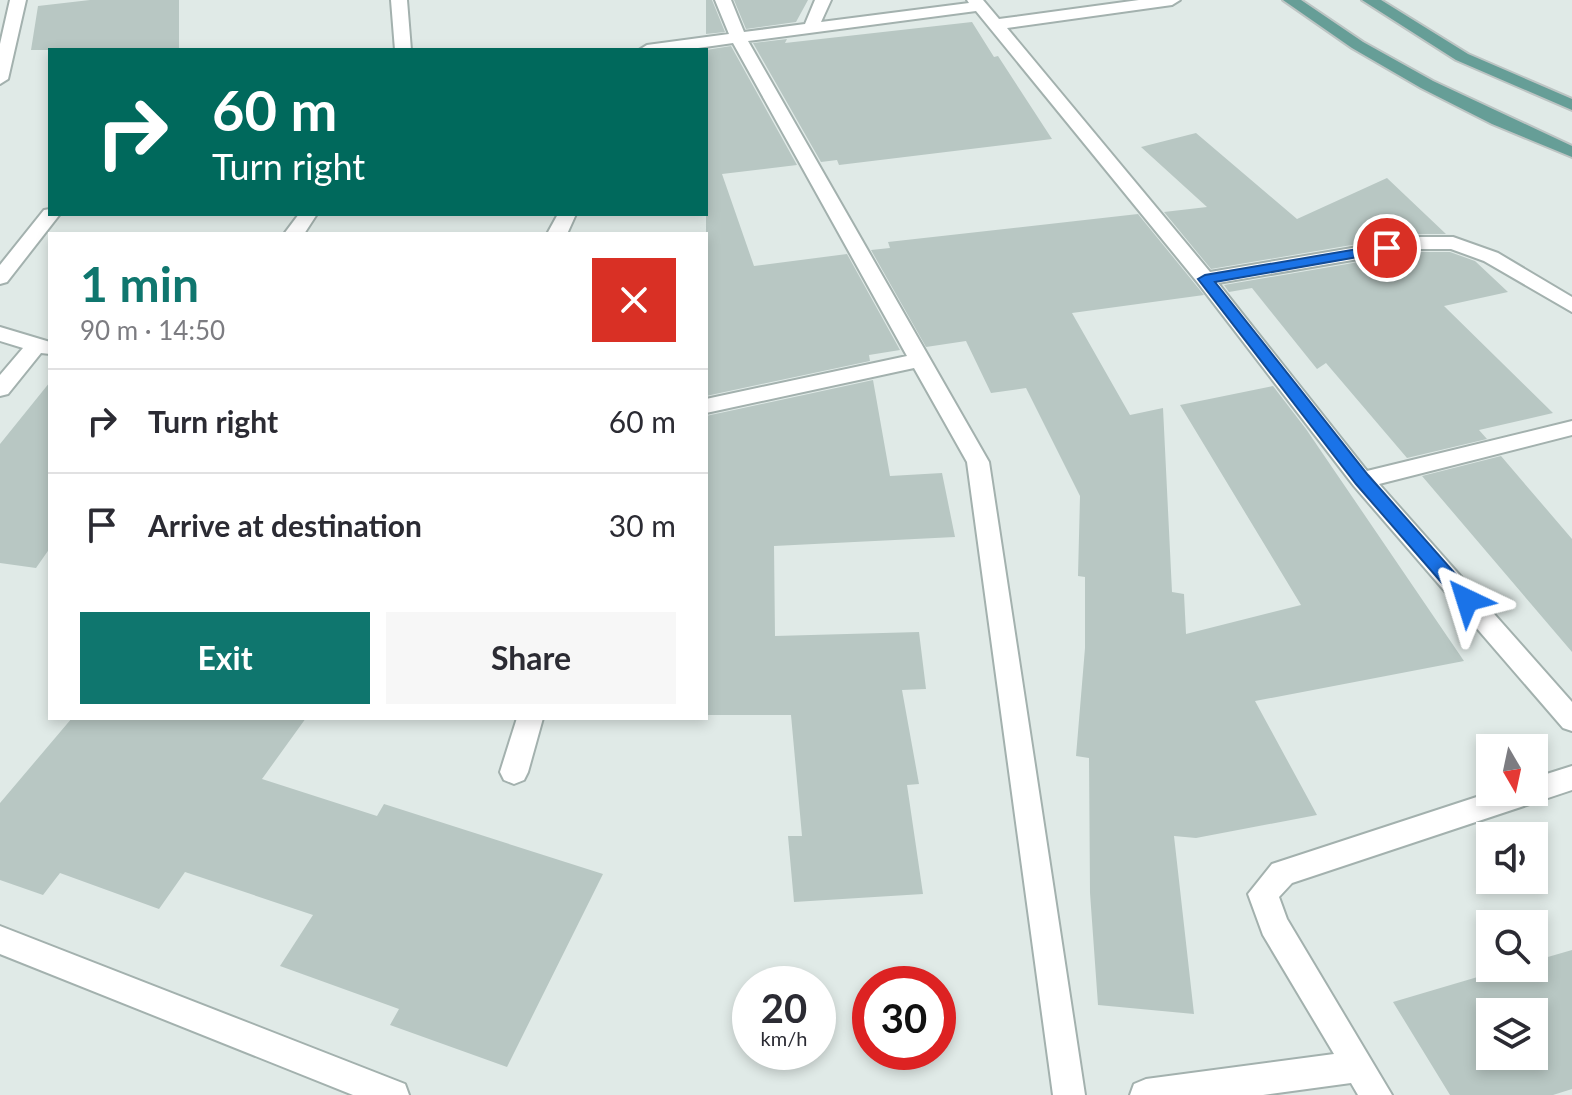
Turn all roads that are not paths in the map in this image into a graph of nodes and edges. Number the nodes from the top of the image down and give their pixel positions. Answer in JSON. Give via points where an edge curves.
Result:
{"nodes":[{"id":1,"x":18,"y":0,"type":"edge"},
{"id":2,"x":399,"y":0,"type":"edge"},
{"id":3,"x":723,"y":0,"type":"edge"},
{"id":4,"x":823,"y":0,"type":"edge"},
{"id":5,"x":1172,"y":0,"type":"edge"},
{"id":6,"x":1291,"y":0,"type":"edge"},
{"id":7,"x":1370,"y":0,"type":"edge"},
{"id":8,"x":977,"y":3,"type":"edge"},
{"id":9,"x":994,"y":25,"type":"junction"},
{"id":10,"x":810,"y":30,"type":"junction"},
{"id":11,"x":739,"y":40,"type":"junction"},
{"id":12,"x":403,"y":48,"type":"edge"},
{"id":13,"x":667,"y":48,"type":"edge"},
{"id":14,"x":0,"y":79,"type":"edge"},
{"id":15,"x":1572,"y":105,"type":"edge"},
{"id":16,"x":1572,"y":152,"type":"edge"},
{"id":17,"x":49,"y":216,"type":"edge"},
{"id":18,"x":0,"y":278,"type":"edge"},
{"id":19,"x":1205,"y":279,"type":"junction"},
{"id":20,"x":1572,"y":306,"type":"edge"},
{"id":21,"x":0,"y":334,"type":"edge"},
{"id":22,"x":43,"y":347,"type":"edge"},
{"id":23,"x":919,"y":360,"type":"junction"},
{"id":24,"x":0,"y":389,"type":"edge"},
{"id":25,"x":708,"y":406,"type":"edge"},
{"id":26,"x":1572,"y":428,"type":"edge"},
{"id":27,"x":1362,"y":480,"type":"junction"},
{"id":28,"x":529,"y":720,"type":"edge"},
{"id":29,"x":1572,"y":720,"type":"edge"},
{"id":30,"x":514,"y":772,"type":"dead end"},
{"id":31,"x":1572,"y":778,"type":"edge"},
{"id":32,"x":1548,"y":786,"type":"edge"},
{"id":33,"x":1485,"y":806,"type":"edge"},
{"id":34,"x":0,"y":940,"type":"edge"},
{"id":35,"x":1359,"y":1066,"type":"junction"},
{"id":36,"x":393,"y":1095,"type":"edge"},
{"id":37,"x":1069,"y":1095,"type":"edge"},
{"id":38,"x":1146,"y":1095,"type":"edge"},
{"id":39,"x":1376,"y":1095,"type":"edge"}],
"edges":[{"from":1,"to":14,"type":"street"},
{"from":2,"to":12,"type":"street"},
{"from":3,"to":11,"type":"street"},
{"from":4,"to":10,"type":"street"},
{"from":5,"to":9,"type":"street"},
{"from":6,"to":16,"type":"main road","via":[[1393,67],[1493,119]]},
{"from":7,"to":15,"type":"main road","via":[[1462,57]]},
{"from":8,"to":9,"type":"street"},
{"from":8,"to":10,"type":"street"},
{"from":9,"to":19,"type":"street"},
{"from":10,"to":11,"type":"street"},
{"from":11,"to":13,"type":"street"},
{"from":11,"to":23,"type":"street"},
{"from":17,"to":18,"type":"street"},
{"from":19,"to":20,"type":"street","via":[[1417,243],[1453,243],[1491,257]]},
{"from":19,"to":27,"type":"street"},
{"from":21,"to":22,"type":"street"},
{"from":22,"to":24,"type":"street"},
{"from":23,"to":25,"type":"street"},
{"from":23,"to":37,"type":"street","via":[[978,462]]},
{"from":26,"to":27,"type":"street"},
{"from":27,"to":29,"type":"street"},
{"from":28,"to":30,"type":"street"},
{"from":31,"to":32,"type":"street"},
{"from":33,"to":35,"type":"street","via":[[1282,873],[1263,894],[1274,925]]},
{"from":34,"to":36,"type":"street"},
{"from":35,"to":38,"type":"street"},
{"from":35,"to":39,"type":"street"}]}
